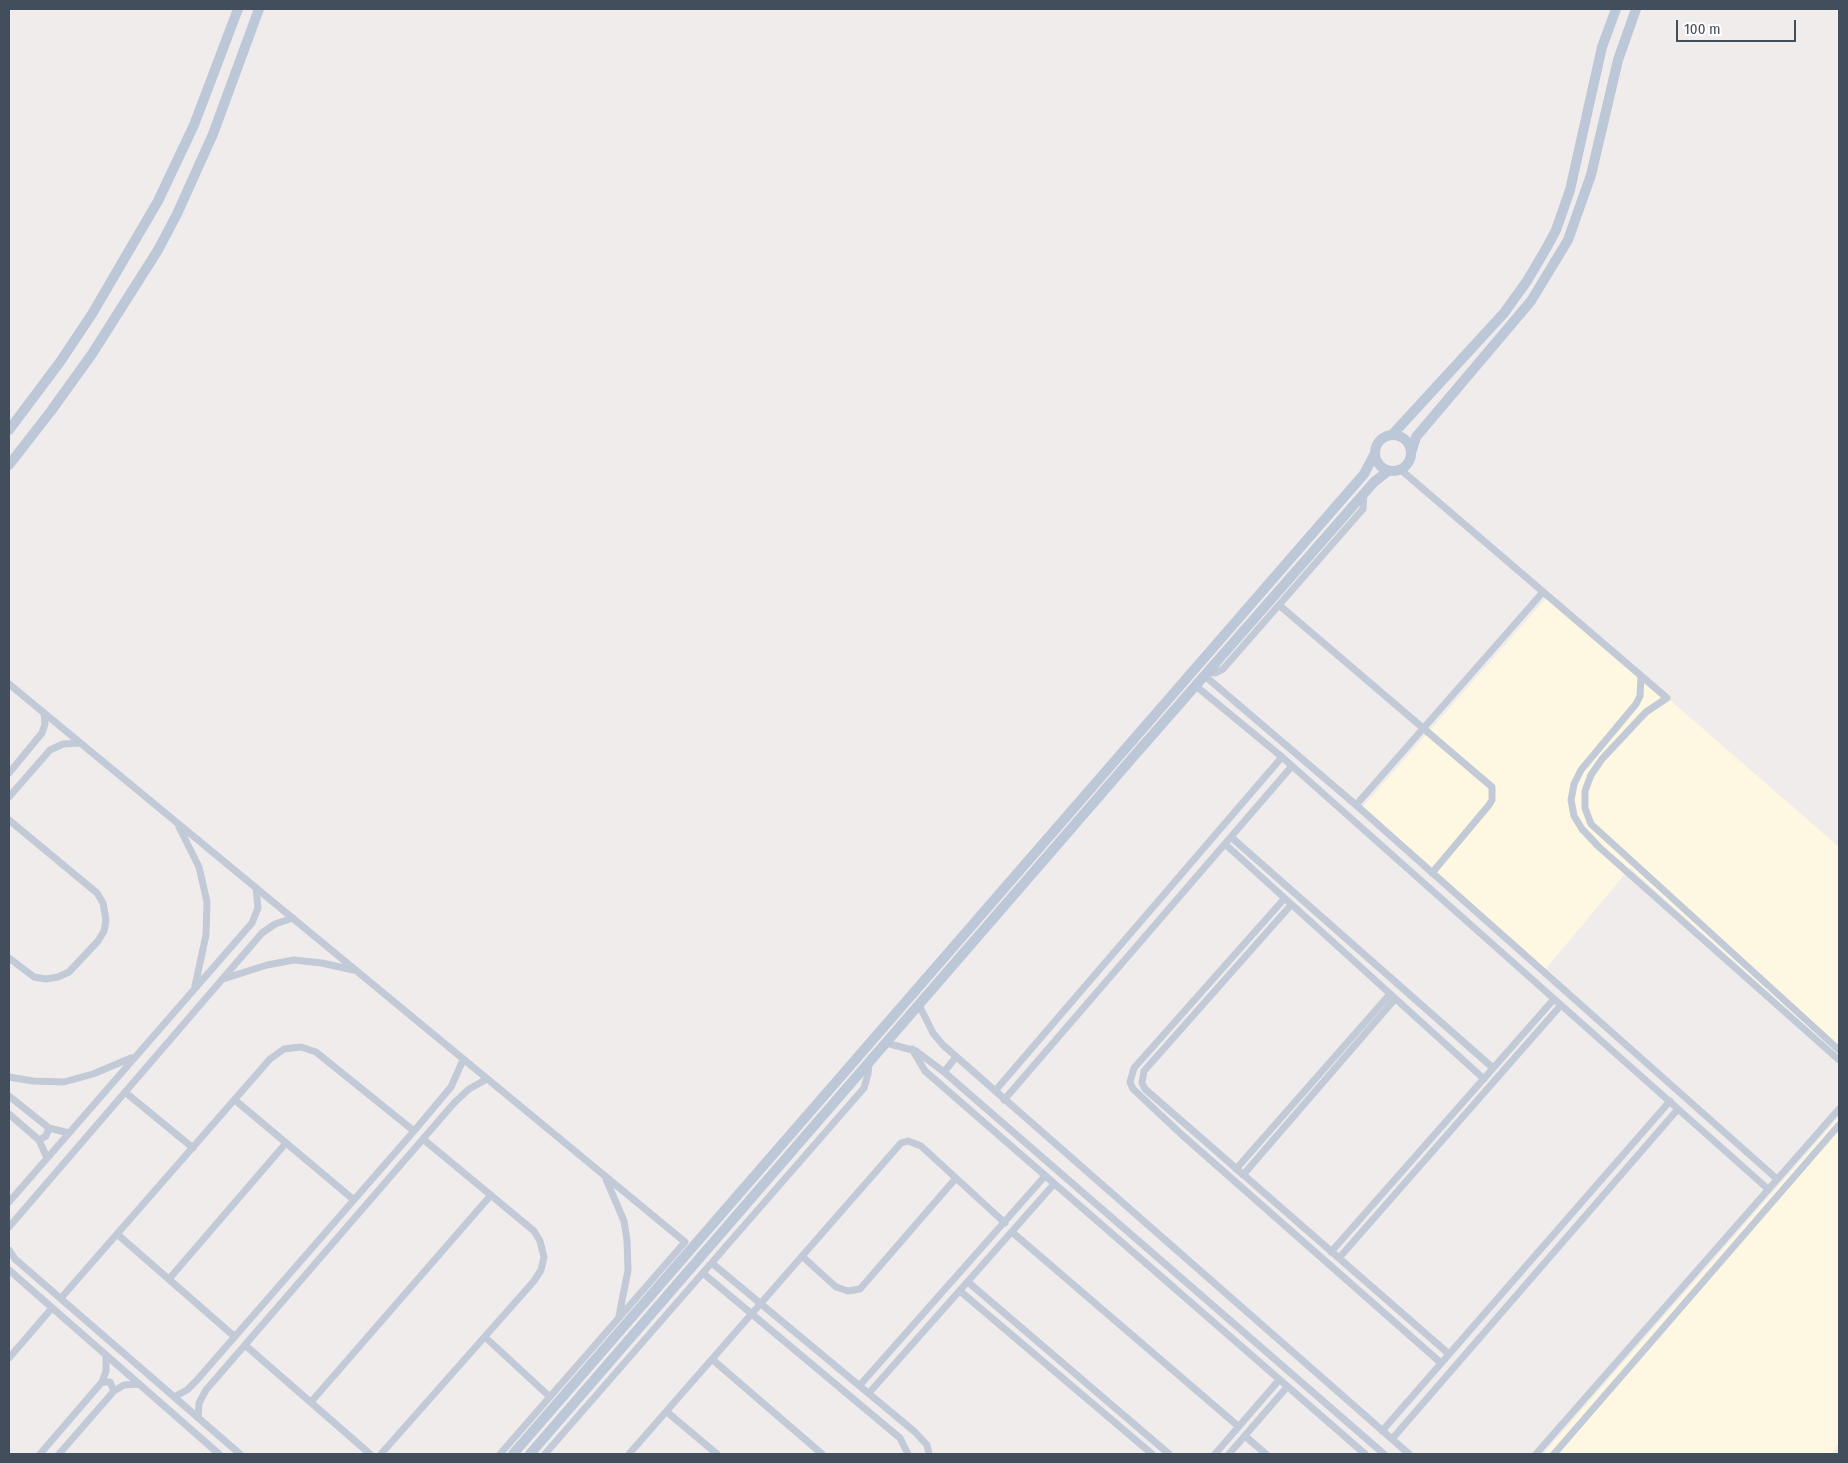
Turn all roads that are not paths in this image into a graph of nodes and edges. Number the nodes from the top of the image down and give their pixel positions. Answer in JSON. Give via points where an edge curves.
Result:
{"nodes":[{"id":1,"x":238,"y":9,"type":"edge"},
{"id":2,"x":259,"y":9,"type":"edge"},
{"id":3,"x":1616,"y":9,"type":"edge"},
{"id":4,"x":1636,"y":9,"type":"edge"},
{"id":5,"x":9,"y":430,"type":"edge"},
{"id":6,"x":1392,"y":435,"type":"junction"},
{"id":7,"x":1411,"y":453,"type":"junction"},
{"id":8,"x":1374,"y":455,"type":"junction"},
{"id":9,"x":9,"y":465,"type":"edge"},
{"id":10,"x":1401,"y":470,"type":"junction"},
{"id":11,"x":1388,"y":471,"type":"junction"},
{"id":12,"x":1364,"y":493,"type":"junction"},
{"id":13,"x":1543,"y":592,"type":"junction"},
{"id":14,"x":1279,"y":605,"type":"junction"},
{"id":15,"x":1206,"y":674,"type":"junction"},
{"id":16,"x":1642,"y":677,"type":"junction"},
{"id":17,"x":9,"y":684,"type":"edge"},
{"id":18,"x":1196,"y":686,"type":"junction"},
{"id":19,"x":1636,"y":704,"type":"junction"},
{"id":20,"x":1646,"y":712,"type":"junction"},
{"id":21,"x":44,"y":713,"type":"junction"},
{"id":22,"x":1424,"y":728,"type":"junction"},
{"id":23,"x":34,"y":743,"type":"junction"},
{"id":24,"x":80,"y":743,"type":"junction"},
{"id":25,"x":46,"y":754,"type":"junction"},
{"id":26,"x":1282,"y":758,"type":"junction"},
{"id":27,"x":1292,"y":766,"type":"junction"},
{"id":28,"x":9,"y":773,"type":"edge"},
{"id":29,"x":9,"y":797,"type":"edge"},
{"id":30,"x":1356,"y":806,"type":"junction"},
{"id":31,"x":9,"y":820,"type":"edge"},
{"id":32,"x":174,"y":820,"type":"junction"},
{"id":33,"x":1231,"y":837,"type":"junction"},
{"id":34,"x":1225,"y":844,"type":"junction"},
{"id":35,"x":1432,"y":873,"type":"junction"},
{"id":36,"x":256,"y":887,"type":"junction"},
{"id":37,"x":1284,"y":899,"type":"junction"},
{"id":38,"x":1291,"y":905,"type":"junction"},
{"id":39,"x":293,"y":918,"type":"junction"},
{"id":40,"x":254,"y":920,"type":"junction"},
{"id":41,"x":264,"y":931,"type":"junction"},
{"id":42,"x":1736,"y":956,"type":"junction"},
{"id":43,"x":9,"y":958,"type":"edge"},
{"id":44,"x":1730,"y":963,"type":"junction"},
{"id":45,"x":356,"y":970,"type":"junction"},
{"id":46,"x":222,"y":979,"type":"junction"},
{"id":47,"x":194,"y":989,"type":"junction"},
{"id":48,"x":1393,"y":997,"type":"junction"},
{"id":49,"x":1554,"y":999,"type":"junction"},
{"id":50,"x":919,"y":1005,"type":"junction"},
{"id":51,"x":1561,"y":1005,"type":"junction"},
{"id":52,"x":886,"y":1044,"type":"junction"},
{"id":53,"x":912,"y":1049,"type":"junction"},
{"id":54,"x":1839,"y":1050,"type":"edge"},
{"id":55,"x":136,"y":1056,"type":"junction"},
{"id":56,"x":956,"y":1057,"type":"junction"},
{"id":57,"x":464,"y":1060,"type":"junction"},
{"id":58,"x":1839,"y":1060,"type":"edge"},
{"id":59,"x":869,"y":1063,"type":"junction"},
{"id":60,"x":1493,"y":1068,"type":"junction"},
{"id":61,"x":944,"y":1072,"type":"junction"},
{"id":62,"x":9,"y":1077,"type":"edge"},
{"id":63,"x":487,"y":1079,"type":"junction"},
{"id":64,"x":1484,"y":1079,"type":"junction"},
{"id":65,"x":125,"y":1092,"type":"junction"},
{"id":66,"x":995,"y":1092,"type":"junction"},
{"id":67,"x":9,"y":1096,"type":"edge"},
{"id":68,"x":235,"y":1100,"type":"junction"},
{"id":69,"x":1004,"y":1100,"type":"junction"},
{"id":70,"x":1670,"y":1101,"type":"junction"},
{"id":71,"x":1678,"y":1108,"type":"junction"},
{"id":72,"x":1839,"y":1109,"type":"edge"},
{"id":73,"x":9,"y":1114,"type":"edge"},
{"id":74,"x":1839,"y":1125,"type":"edge"},
{"id":75,"x":49,"y":1128,"type":"junction"},
{"id":76,"x":414,"y":1131,"type":"junction"},
{"id":77,"x":69,"y":1133,"type":"junction"},
{"id":78,"x":423,"y":1139,"type":"junction"},
{"id":79,"x":39,"y":1140,"type":"junction"},
{"id":80,"x":286,"y":1143,"type":"junction"},
{"id":81,"x":193,"y":1148,"type":"junction"},
{"id":82,"x":47,"y":1158,"type":"junction"},
{"id":83,"x":1236,"y":1169,"type":"junction"},
{"id":84,"x":1242,"y":1175,"type":"junction"},
{"id":85,"x":1046,"y":1176,"type":"junction"},
{"id":86,"x":604,"y":1177,"type":"junction"},
{"id":87,"x":956,"y":1178,"type":"junction"},
{"id":88,"x":1777,"y":1179,"type":"junction"},
{"id":89,"x":1054,"y":1184,"type":"junction"},
{"id":90,"x":1768,"y":1188,"type":"junction"},
{"id":91,"x":491,"y":1195,"type":"junction"},
{"id":92,"x":354,"y":1200,"type":"junction"},
{"id":93,"x":9,"y":1202,"type":"edge"},
{"id":94,"x":1006,"y":1223,"type":"junction"},
{"id":95,"x":9,"y":1227,"type":"edge"},
{"id":96,"x":1012,"y":1232,"type":"junction"},
{"id":97,"x":117,"y":1234,"type":"junction"},
{"id":98,"x":688,"y":1245,"type":"junction"},
{"id":99,"x":9,"y":1250,"type":"edge"},
{"id":100,"x":1332,"y":1252,"type":"junction"},
{"id":101,"x":702,"y":1256,"type":"junction"},
{"id":102,"x":803,"y":1257,"type":"junction"},
{"id":103,"x":1339,"y":1258,"type":"junction"},
{"id":104,"x":12,"y":1260,"type":"edge"},
{"id":105,"x":712,"y":1264,"type":"junction"},
{"id":106,"x":9,"y":1270,"type":"edge"},
{"id":107,"x":704,"y":1274,"type":"junction"},
{"id":108,"x":170,"y":1279,"type":"junction"},
{"id":109,"x":968,"y":1282,"type":"junction"},
{"id":110,"x":960,"y":1291,"type":"junction"},
{"id":111,"x":1678,"y":1292,"type":"junction"},
{"id":112,"x":61,"y":1298,"type":"junction"},
{"id":113,"x":1688,"y":1300,"type":"junction"},
{"id":114,"x":762,"y":1305,"type":"junction"},
{"id":115,"x":52,"y":1308,"type":"junction"},
{"id":116,"x":753,"y":1315,"type":"junction"},
{"id":117,"x":618,"y":1318,"type":"junction"},
{"id":118,"x":235,"y":1337,"type":"junction"},
{"id":119,"x":485,"y":1337,"type":"junction"},
{"id":120,"x":245,"y":1345,"type":"junction"},
{"id":121,"x":1449,"y":1354,"type":"junction"},
{"id":122,"x":105,"y":1355,"type":"junction"},
{"id":123,"x":9,"y":1358,"type":"edge"},
{"id":124,"x":713,"y":1360,"type":"junction"},
{"id":125,"x":1440,"y":1364,"type":"junction"},
{"id":126,"x":1293,"y":1375,"type":"junction"},
{"id":127,"x":1279,"y":1380,"type":"junction"},
{"id":128,"x":102,"y":1382,"type":"junction"},
{"id":129,"x":139,"y":1384,"type":"junction"},
{"id":130,"x":860,"y":1385,"type":"junction"},
{"id":131,"x":192,"y":1386,"type":"junction"},
{"id":132,"x":1286,"y":1386,"type":"junction"},
{"id":133,"x":114,"y":1391,"type":"junction"},
{"id":134,"x":869,"y":1393,"type":"junction"},
{"id":135,"x":203,"y":1394,"type":"junction"},
{"id":136,"x":174,"y":1397,"type":"junction"},
{"id":137,"x":550,"y":1397,"type":"junction"},
{"id":138,"x":311,"y":1402,"type":"junction"},
{"id":139,"x":667,"y":1412,"type":"junction"},
{"id":140,"x":198,"y":1418,"type":"junction"},
{"id":141,"x":1238,"y":1426,"type":"junction"},
{"id":142,"x":1382,"y":1431,"type":"junction"},
{"id":143,"x":1244,"y":1436,"type":"junction"},
{"id":144,"x":1392,"y":1439,"type":"junction"},
{"id":145,"x":519,"y":1440,"type":"junction"},
{"id":146,"x":40,"y":1454,"type":"edge"},
{"id":147,"x":59,"y":1454,"type":"edge"},
{"id":148,"x":219,"y":1454,"type":"edge"},
{"id":149,"x":240,"y":1454,"type":"edge"},
{"id":150,"x":370,"y":1454,"type":"edge"},
{"id":151,"x":381,"y":1454,"type":"edge"},
{"id":152,"x":500,"y":1454,"type":"edge"},
{"id":153,"x":513,"y":1454,"type":"edge"},
{"id":154,"x":530,"y":1454,"type":"edge"},
{"id":155,"x":544,"y":1454,"type":"edge"},
{"id":156,"x":629,"y":1454,"type":"edge"},
{"id":157,"x":717,"y":1454,"type":"edge"},
{"id":158,"x":822,"y":1454,"type":"edge"},
{"id":159,"x":908,"y":1454,"type":"edge"},
{"id":160,"x":929,"y":1454,"type":"edge"},
{"id":161,"x":1152,"y":1454,"type":"edge"},
{"id":162,"x":1169,"y":1454,"type":"edge"},
{"id":163,"x":1215,"y":1454,"type":"edge"},
{"id":164,"x":1229,"y":1454,"type":"edge"},
{"id":165,"x":1266,"y":1454,"type":"edge"},
{"id":166,"x":1365,"y":1454,"type":"edge"},
{"id":167,"x":1384,"y":1454,"type":"edge"},
{"id":168,"x":1409,"y":1454,"type":"edge"},
{"id":169,"x":1536,"y":1454,"type":"edge"},
{"id":170,"x":1554,"y":1454,"type":"edge"}],
"edges":[{"from":1,"to":5,"type":"street","via":[[194,125],[154,209],[92,314]]},
{"from":2,"to":9,"type":"street","via":[[213,134],[158,250],[92,354]]},
{"from":3,"to":6,"type":"street","via":[[1602,47],[1570,190],[1556,230],[1527,281],[1504,313]]},
{"from":4,"to":7,"type":"street","via":[[1618,60],[1587,190],[1568,240],[1531,301],[1416,437]]},
{"from":6,"to":7,"type":"street","via":[[1405,440]]},
{"from":6,"to":8,"type":"street","via":[[1379,442]]},
{"from":7,"to":10,"type":"street"},
{"from":8,"to":11,"type":"street","via":[[1378,464]]},
{"from":8,"to":98,"type":"street","via":[[1364,474]]},
{"from":10,"to":11,"type":"street"},
{"from":10,"to":13,"type":"street"},
{"from":11,"to":12,"type":"street"},
{"from":12,"to":14,"type":"street","via":[[1363,509]]},
{"from":12,"to":15,"type":"street"},
{"from":13,"to":16,"type":"street"},
{"from":13,"to":22,"type":"street"},
{"from":14,"to":15,"type":"street","via":[[1223,669]]},
{"from":14,"to":22,"type":"street"},
{"from":15,"to":18,"type":"street"},
{"from":15,"to":30,"type":"street"},
{"from":16,"to":19,"type":"street"},
{"from":16,"to":20,"type":"street","via":[[1667,698]]},
{"from":17,"to":21,"type":"street"},
{"from":18,"to":26,"type":"street"},
{"from":18,"to":50,"type":"street"},
{"from":19,"to":20,"type":"street"},
{"from":19,"to":44,"type":"street","via":[[1581,770],[1571,800],[1574,816],[1599,847]]},
{"from":20,"to":42,"type":"street","via":[[1591,775],[1585,791],[1585,808],[1591,824],[1601,834]]},
{"from":21,"to":23,"type":"street","via":[[44,729]]},
{"from":21,"to":24,"type":"street"},
{"from":22,"to":30,"type":"street"},
{"from":22,"to":35,"type":"street","via":[[1487,782],[1493,793],[1489,805]]},
{"from":23,"to":25,"type":"street","via":[[42,746]]},
{"from":23,"to":28,"type":"street"},
{"from":24,"to":25,"type":"street","via":[[59,745]]},
{"from":24,"to":32,"type":"street"},
{"from":25,"to":29,"type":"street"},
{"from":26,"to":27,"type":"street"},
{"from":26,"to":66,"type":"street"},
{"from":27,"to":33,"type":"street"},
{"from":27,"to":49,"type":"street"},
{"from":30,"to":35,"type":"street"},
{"from":31,"to":43,"type":"street","via":[[97,893],[103,903],[106,920],[98,941],[68,972],[58,977],[34,977]]},
{"from":32,"to":36,"type":"street"},
{"from":32,"to":47,"type":"street","via":[[193,852],[206,892],[206,935]]},
{"from":33,"to":34,"type":"street"},
{"from":33,"to":60,"type":"street"},
{"from":34,"to":37,"type":"street"},
{"from":34,"to":69,"type":"street"},
{"from":35,"to":88,"type":"street"},
{"from":36,"to":39,"type":"street"},
{"from":36,"to":40,"type":"street","via":[[258,903]]},
{"from":37,"to":38,"type":"street"},
{"from":37,"to":125,"type":"street","via":[[1134,1068],[1130,1082],[1133,1089],[1181,1134]]},
{"from":38,"to":48,"type":"street"},
{"from":38,"to":83,"type":"street","via":[[1142,1077],[1145,1089]]},
{"from":39,"to":41,"type":"street","via":[[280,921]]},
{"from":39,"to":45,"type":"street"},
{"from":40,"to":41,"type":"street","via":[[261,923]]},
{"from":40,"to":47,"type":"street"},
{"from":41,"to":46,"type":"street"},
{"from":42,"to":44,"type":"street"},
{"from":42,"to":54,"type":"street"},
{"from":44,"to":58,"type":"street"},
{"from":45,"to":46,"type":"street","via":[[294,960]]},
{"from":45,"to":57,"type":"street"},
{"from":46,"to":65,"type":"street"},
{"from":47,"to":55,"type":"street"},
{"from":48,"to":64,"type":"street"},
{"from":48,"to":83,"type":"street"},
{"from":48,"to":84,"type":"street"},
{"from":49,"to":51,"type":"street"},
{"from":49,"to":60,"type":"street"},
{"from":50,"to":52,"type":"street"},
{"from":50,"to":56,"type":"street","via":[[933,1033]]},
{"from":51,"to":70,"type":"street"},
{"from":51,"to":103,"type":"street"},
{"from":52,"to":53,"type":"street"},
{"from":52,"to":59,"type":"street"},
{"from":53,"to":61,"type":"street"},
{"from":53,"to":85,"type":"street","via":[[925,1071]]},
{"from":55,"to":62,"type":"street","via":[[108,1069],[64,1082],[32,1082]]},
{"from":55,"to":77,"type":"street"},
{"from":56,"to":61,"type":"street"},
{"from":56,"to":66,"type":"street"},
{"from":57,"to":63,"type":"street"},
{"from":57,"to":76,"type":"street","via":[[451,1087]]},
{"from":59,"to":101,"type":"street"},
{"from":59,"to":105,"type":"street","via":[[864,1088]]},
{"from":60,"to":64,"type":"street"},
{"from":61,"to":126,"type":"street"},
{"from":63,"to":78,"type":"street","via":[[462,1096]]},
{"from":63,"to":86,"type":"street"},
{"from":64,"to":100,"type":"street"},
{"from":65,"to":81,"type":"street"},
{"from":65,"to":95,"type":"street"},
{"from":66,"to":69,"type":"street"},
{"from":67,"to":75,"type":"street"},
{"from":68,"to":76,"type":"street","via":[[274,1055],[289,1047],[300,1047],[320,1056]]},
{"from":68,"to":80,"type":"street"},
{"from":68,"to":81,"type":"street"},
{"from":69,"to":142,"type":"street"},
{"from":70,"to":71,"type":"street"},
{"from":70,"to":121,"type":"street"},
{"from":71,"to":90,"type":"street"},
{"from":71,"to":144,"type":"street"},
{"from":72,"to":88,"type":"street"},
{"from":73,"to":79,"type":"street"},
{"from":74,"to":113,"type":"street"},
{"from":75,"to":77,"type":"street"},
{"from":75,"to":79,"type":"street","via":[[46,1136]]},
{"from":76,"to":92,"type":"street"},
{"from":77,"to":82,"type":"street"},
{"from":78,"to":91,"type":"street"},
{"from":78,"to":120,"type":"street"},
{"from":79,"to":82,"type":"street"},
{"from":80,"to":92,"type":"street"},
{"from":80,"to":108,"type":"street"},
{"from":81,"to":97,"type":"street"},
{"from":82,"to":93,"type":"street"},
{"from":83,"to":84,"type":"street"},
{"from":84,"to":100,"type":"street"},
{"from":85,"to":89,"type":"street"},
{"from":85,"to":94,"type":"street"},
{"from":86,"to":98,"type":"street"},
{"from":86,"to":117,"type":"street","via":[[624,1221],[628,1250],[628,1270]]},
{"from":87,"to":94,"type":"street"},
{"from":87,"to":102,"type":"street","via":[[860,1288],[848,1291],[836,1287]]},
{"from":87,"to":102,"type":"street","via":[[921,1146],[908,1141],[901,1143]]},
{"from":88,"to":90,"type":"street"},
{"from":89,"to":96,"type":"street"},
{"from":89,"to":127,"type":"street"},
{"from":90,"to":111,"type":"street"},
{"from":91,"to":119,"type":"street","via":[[534,1231],[544,1257],[538,1276]]},
{"from":91,"to":138,"type":"street"},
{"from":92,"to":118,"type":"street"},
{"from":94,"to":130,"type":"street"},
{"from":96,"to":109,"type":"street"},
{"from":96,"to":141,"type":"street"},
{"from":97,"to":108,"type":"street"},
{"from":97,"to":112,"type":"street"},
{"from":98,"to":101,"type":"street"},
{"from":98,"to":117,"type":"street"},
{"from":98,"to":145,"type":"street"},
{"from":99,"to":104,"type":"street"},
{"from":100,"to":103,"type":"street"},
{"from":101,"to":154,"type":"street"},
{"from":102,"to":114,"type":"street"},
{"from":103,"to":121,"type":"street"},
{"from":104,"to":112,"type":"street"},
{"from":105,"to":107,"type":"street"},
{"from":105,"to":114,"type":"street"},
{"from":106,"to":115,"type":"street"},
{"from":107,"to":116,"type":"street"},
{"from":107,"to":155,"type":"street"},
{"from":108,"to":118,"type":"street"},
{"from":109,"to":110,"type":"street"},
{"from":109,"to":162,"type":"street"},
{"from":110,"to":134,"type":"street"},
{"from":110,"to":161,"type":"street"},
{"from":111,"to":113,"type":"street"},
{"from":111,"to":169,"type":"street"},
{"from":112,"to":136,"type":"street"},
{"from":113,"to":170,"type":"street"},
{"from":114,"to":116,"type":"street"},
{"from":114,"to":130,"type":"street"},
{"from":115,"to":122,"type":"street"},
{"from":115,"to":123,"type":"street"},
{"from":116,"to":124,"type":"street"},
{"from":116,"to":159,"type":"street","via":[[900,1438]]},
{"from":117,"to":137,"type":"street"},
{"from":118,"to":131,"type":"street"},
{"from":119,"to":137,"type":"street"},
{"from":119,"to":151,"type":"street"},
{"from":120,"to":135,"type":"street"},
{"from":120,"to":138,"type":"street"},
{"from":121,"to":125,"type":"street"},
{"from":122,"to":128,"type":"street","via":[[106,1371]]},
{"from":122,"to":129,"type":"street"},
{"from":124,"to":139,"type":"street"},
{"from":124,"to":158,"type":"street"},
{"from":125,"to":142,"type":"street"},
{"from":126,"to":132,"type":"street"},
{"from":126,"to":167,"type":"street"},
{"from":127,"to":132,"type":"street"},
{"from":127,"to":141,"type":"street"},
{"from":128,"to":133,"type":"street","via":[[112,1384]]},
{"from":128,"to":146,"type":"street"},
{"from":129,"to":133,"type":"street","via":[[124,1385]]},
{"from":129,"to":148,"type":"street"},
{"from":130,"to":134,"type":"street"},
{"from":131,"to":135,"type":"street","via":[[197,1393]]},
{"from":131,"to":136,"type":"street"},
{"from":132,"to":143,"type":"street"},
{"from":132,"to":166,"type":"street"},
{"from":133,"to":147,"type":"street"},
{"from":134,"to":160,"type":"street","via":[[916,1432],[927,1445]]},
{"from":135,"to":140,"type":"street"},
{"from":136,"to":140,"type":"street"},
{"from":137,"to":145,"type":"street"},
{"from":138,"to":150,"type":"street"},
{"from":139,"to":156,"type":"street"},
{"from":139,"to":157,"type":"street"},
{"from":140,"to":149,"type":"street"},
{"from":141,"to":163,"type":"street"},
{"from":142,"to":144,"type":"street"},
{"from":143,"to":164,"type":"street"},
{"from":143,"to":165,"type":"street"},
{"from":144,"to":168,"type":"street"},
{"from":145,"to":152,"type":"street"},
{"from":145,"to":153,"type":"street"}]}
